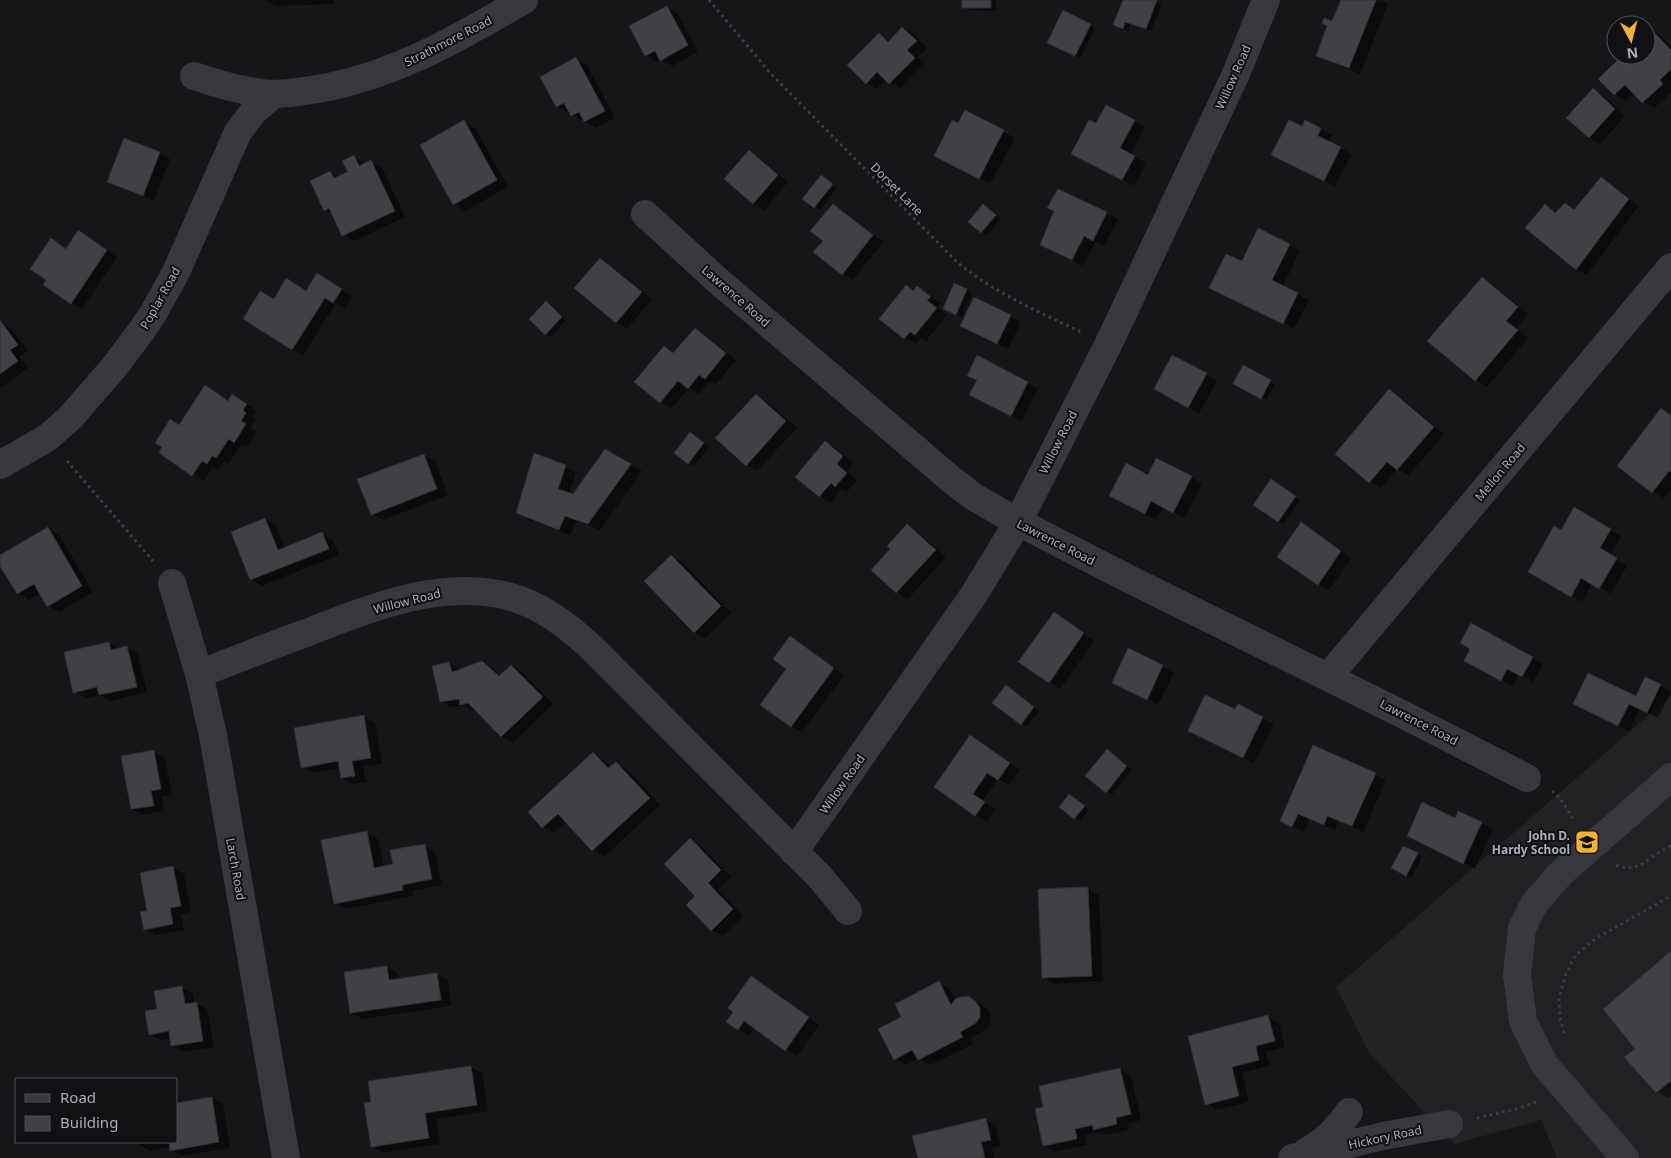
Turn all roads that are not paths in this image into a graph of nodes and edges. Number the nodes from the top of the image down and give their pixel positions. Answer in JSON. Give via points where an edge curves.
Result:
{"nodes":[{"id":1,"x":524,"y":0,"type":"edge"},
{"id":2,"x":1266,"y":0,"type":"edge"},
{"id":3,"x":194,"y":76,"type":"dead end"},
{"id":4,"x":274,"y":94,"type":"junction"},
{"id":5,"x":645,"y":214,"type":"dead end"},
{"id":6,"x":1671,"y":267,"type":"edge"},
{"id":7,"x":0,"y":466,"type":"edge"},
{"id":8,"x":1018,"y":522,"type":"junction"},
{"id":9,"x":172,"y":583,"type":"road end"},
{"id":10,"x":199,"y":674,"type":"junction"},
{"id":11,"x":1328,"y":677,"type":"junction"},
{"id":12,"x":1671,"y":777,"type":"edge"},
{"id":13,"x":1527,"y":778,"type":"dead end"},
{"id":14,"x":794,"y":852,"type":"junction"},
{"id":15,"x":848,"y":911,"type":"dead end"},
{"id":16,"x":1349,"y":1112,"type":"dead end"},
{"id":17,"x":1449,"y":1124,"type":"road end"},
{"id":18,"x":286,"y":1158,"type":"edge"},
{"id":19,"x":1291,"y":1158,"type":"edge"},
{"id":20,"x":1625,"y":1158,"type":"edge"}],
"edges":[{"from":1,"to":4,"type":"street","name":"Strathmore Road","via":[[440,48],[401,65],[337,85]]},
{"from":2,"to":8,"type":"street","name":"Willow Road","via":[[1235,76],[1108,345]]},
{"from":3,"to":4,"type":"street","name":"Strathmore Road","via":[[237,90]]},
{"from":4,"to":7,"type":"street","name":"Poplar Road","via":[[254,111],[238,132],[186,250],[154,312],[129,348],[70,418],[47,438]]},
{"from":5,"to":8,"type":"street","name":"Lawrence Road","via":[[958,485]]},
{"from":6,"to":11,"type":"street","name":"Mellon Road"},
{"from":8,"to":11,"type":"street","name":"Lawrence Road"},
{"from":8,"to":14,"type":"street","name":"Willow Road","via":[[973,596]]},
{"from":9,"to":10,"type":"street","name":"Larch Road"},
{"from":10,"to":14,"type":"street","name":"Willow Road","via":[[334,622],[427,594],[485,592],[512,597],[542,610],[582,638]]},
{"from":10,"to":18,"type":"street","name":"Larch Road","via":[[220,773]]},
{"from":11,"to":13,"type":"street","name":"Lawrence Road"},
{"from":12,"to":20,"type":"street","via":[[1560,874],[1534,904],[1522,928],[1517,975],[1523,1021],[1544,1064]]},
{"from":14,"to":15,"type":"street","name":"Willow Road"},
{"from":16,"to":19,"type":"street","name":"Hickory Road","via":[[1324,1140]]},
{"from":17,"to":19,"type":"street","name":"Hickory Road"}]}
